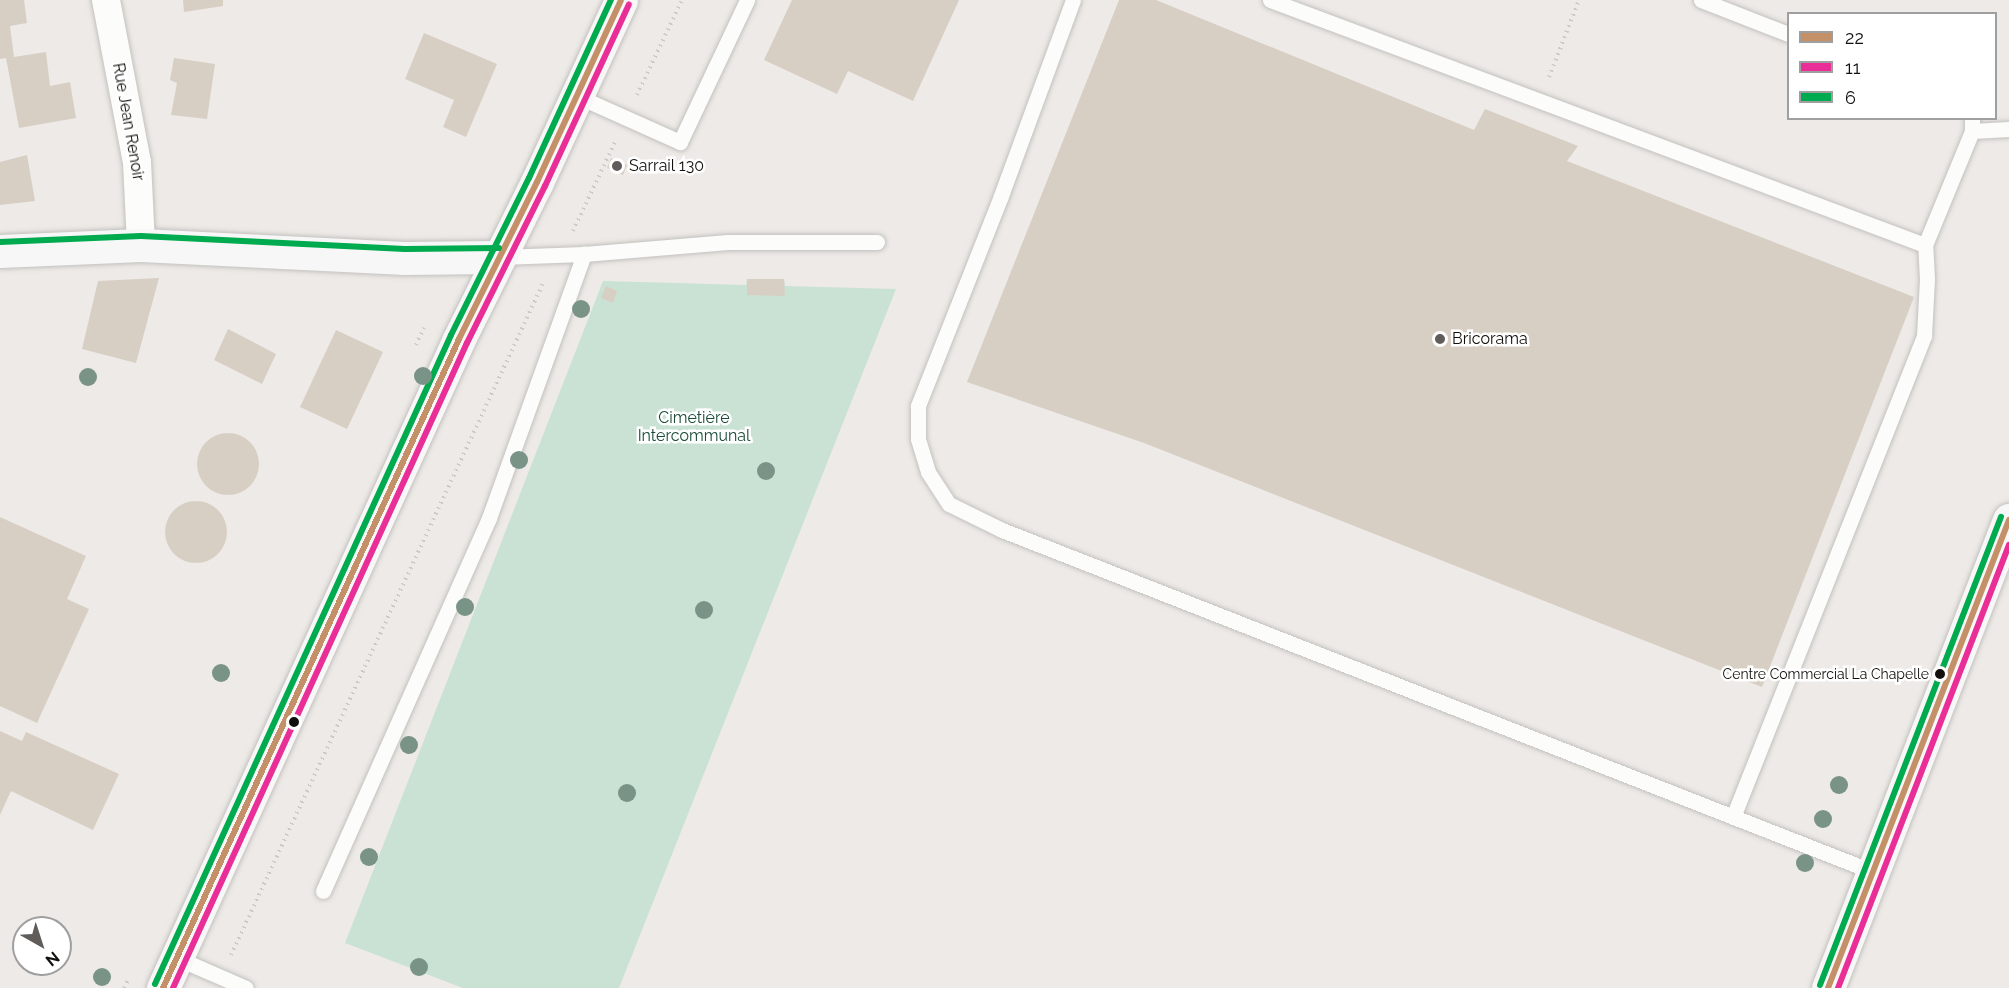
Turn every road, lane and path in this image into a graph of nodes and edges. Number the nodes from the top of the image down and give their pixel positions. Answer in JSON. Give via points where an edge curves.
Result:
{"nodes":[{"id":1,"x":106,"y":0,"type":"edge"},
{"id":2,"x":621,"y":0,"type":"edge"},
{"id":3,"x":682,"y":0,"type":"edge"},
{"id":4,"x":747,"y":0,"type":"edge"},
{"id":5,"x":1073,"y":0,"type":"edge"},
{"id":6,"x":1270,"y":0,"type":"edge"},
{"id":7,"x":1580,"y":0,"type":"edge"},
{"id":8,"x":1701,"y":0,"type":"edge"},
{"id":9,"x":1787,"y":34,"type":"edge"},
{"id":10,"x":577,"y":96,"type":"junction"},
{"id":11,"x":1539,"y":101,"type":"junction"},
{"id":12,"x":626,"y":118,"type":"junction"},
{"id":13,"x":1972,"y":125,"type":"edge"},
{"id":14,"x":2009,"y":129,"type":"edge"},
{"id":15,"x":877,"y":242,"type":"dead end"},
{"id":16,"x":141,"y":245,"type":"junction"},
{"id":17,"x":1924,"y":245,"type":"junction"},
{"id":18,"x":0,"y":251,"type":"edge"},
{"id":19,"x":584,"y":254,"type":"junction"},
{"id":20,"x":561,"y":255,"type":"junction"},
{"id":21,"x":499,"y":257,"type":"junction"},
{"id":22,"x":2009,"y":520,"type":"edge"},
{"id":23,"x":1734,"y":817,"type":"junction"},
{"id":24,"x":1874,"y":872,"type":"junction"},
{"id":25,"x":323,"y":891,"type":"dead end"},
{"id":26,"x":177,"y":958,"type":"junction"},
{"id":27,"x":220,"y":977,"type":"junction"},
{"id":28,"x":163,"y":988,"type":"edge"},
{"id":29,"x":246,"y":988,"type":"edge"},
{"id":30,"x":1828,"y":988,"type":"edge"}],
"edges":[{"from":1,"to":16,"type":"street","name":"Rue Jean Renoir","via":[[137,162]]},
{"from":2,"to":10,"type":"main road"},
{"from":3,"to":12,"type":"path"},
{"from":4,"to":12,"type":"lane","via":[[680,142]]},
{"from":5,"to":23,"type":"lane","via":[[918,406],[918,440],[928,471],[949,504],[1002,530]]},
{"from":6,"to":11,"type":"lane"},
{"from":7,"to":11,"type":"path"},
{"from":8,"to":9,"type":"lane"},
{"from":10,"to":12,"type":"lane"},
{"from":10,"to":21,"type":"main road"},
{"from":11,"to":17,"type":"lane"},
{"from":12,"to":20,"type":"path"},
{"from":13,"to":14,"type":"lane"},
{"from":13,"to":17,"type":"lane"},
{"from":15,"to":19,"type":"lane","via":[[728,242]]},
{"from":16,"to":18,"type":"main road"},
{"from":16,"to":21,"type":"main road","via":[[405,258]]},
{"from":17,"to":23,"type":"lane","via":[[1924,336]]},
{"from":19,"to":20,"type":"lane"},
{"from":19,"to":25,"type":"lane","via":[[489,518]]},
{"from":20,"to":21,"type":"lane"},
{"from":20,"to":27,"type":"path","via":[[549,270]]},
{"from":21,"to":26,"type":"main road"},
{"from":22,"to":24,"type":"main road"},
{"from":23,"to":24,"type":"lane"},
{"from":24,"to":30,"type":"main road"},
{"from":26,"to":27,"type":"lane"},
{"from":26,"to":28,"type":"main road"},
{"from":27,"to":29,"type":"lane"}]}
